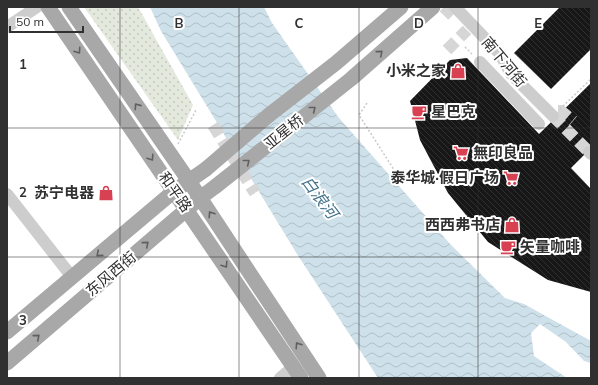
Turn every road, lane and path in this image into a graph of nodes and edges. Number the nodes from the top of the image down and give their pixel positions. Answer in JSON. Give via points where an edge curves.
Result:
{"nodes":[{"id":1,"x":37,"y":7,"type":"edge"},
{"id":2,"x":48,"y":7,"type":"edge"},
{"id":3,"x":69,"y":7,"type":"edge"},
{"id":4,"x":401,"y":7,"type":"edge"},
{"id":5,"x":433,"y":7,"type":"edge"},
{"id":6,"x":454,"y":12,"type":"tunnel mouth"},
{"id":7,"x":7,"y":27,"type":"edge"},
{"id":8,"x":480,"y":62,"type":"dead end"},
{"id":9,"x":591,"y":79,"type":"edge"},
{"id":10,"x":367,"y":103,"type":"dead end"},
{"id":11,"x":196,"y":110,"type":"dead end"},
{"id":12,"x":555,"y":113,"type":"joint"},
{"id":13,"x":539,"y":124,"type":"dead end"},
{"id":14,"x":172,"y":156,"type":"junction"},
{"id":15,"x":206,"y":169,"type":"joint"},
{"id":16,"x":398,"y":176,"type":"dead end"},
{"id":17,"x":189,"y":181,"type":"junction"},
{"id":18,"x":216,"y":186,"type":"joint"},
{"id":19,"x":173,"y":192,"type":"junction"},
{"id":20,"x":7,"y":194,"type":"edge"},
{"id":21,"x":200,"y":198,"type":"junction"},
{"id":22,"x":187,"y":209,"type":"junction"},
{"id":23,"x":72,"y":277,"type":"junction"},
{"id":24,"x":7,"y":332,"type":"edge"},
{"id":25,"x":7,"y":362,"type":"edge"},
{"id":26,"x":297,"y":372,"type":"edge"},
{"id":27,"x":280,"y":378,"type":"edge"},
{"id":28,"x":319,"y":378,"type":"edge"}],
"edges":[{"from":1,"to":7,"type":"street"},
{"from":2,"to":19,"type":"main road","name":"和平路","one_way":true},
{"from":14,"to":3,"type":"main road","name":"和平路","one_way":true},
{"from":4,"to":15,"type":"main road","name":"亚星桥","bridge":true},
{"from":18,"to":5,"type":"main road","name":"亚星桥","one_way":true,"bridge":true,"via":[[351,79]]},
{"from":6,"to":12,"type":"street","name":"南下河街","via":[[511,74]]},
{"from":8,"to":13,"type":"street"},
{"from":9,"to":12,"type":"path"},
{"from":10,"to":16,"type":"path","via":[[359,115]]},
{"from":11,"to":14,"type":"path"},
{"from":14,"to":17,"type":"main road","name":"和平路"},
{"from":15,"to":17,"type":"main road","name":"东风西街"},
{"from":17,"to":19,"type":"main road","name":"东风西街"},
{"from":17,"to":21,"type":"main road","name":"和平路"},
{"from":18,"to":21,"type":"main road","name":"东风西街"},
{"from":19,"to":22,"type":"main road","name":"和平路"},
{"from":19,"to":23,"type":"main road","name":"东风西街","one_way":true},
{"from":20,"to":23,"type":"street"},
{"from":21,"to":22,"type":"main road","name":"东风西街"},
{"from":28,"to":21,"type":"main road","name":"和平路","one_way":true},
{"from":25,"to":22,"type":"main road","name":"东风西街","one_way":true},
{"from":22,"to":26,"type":"main road","name":"和平路","one_way":true},
{"from":23,"to":24,"type":"main road","name":"东风西街"},
{"from":26,"to":27,"type":"street"}]}
